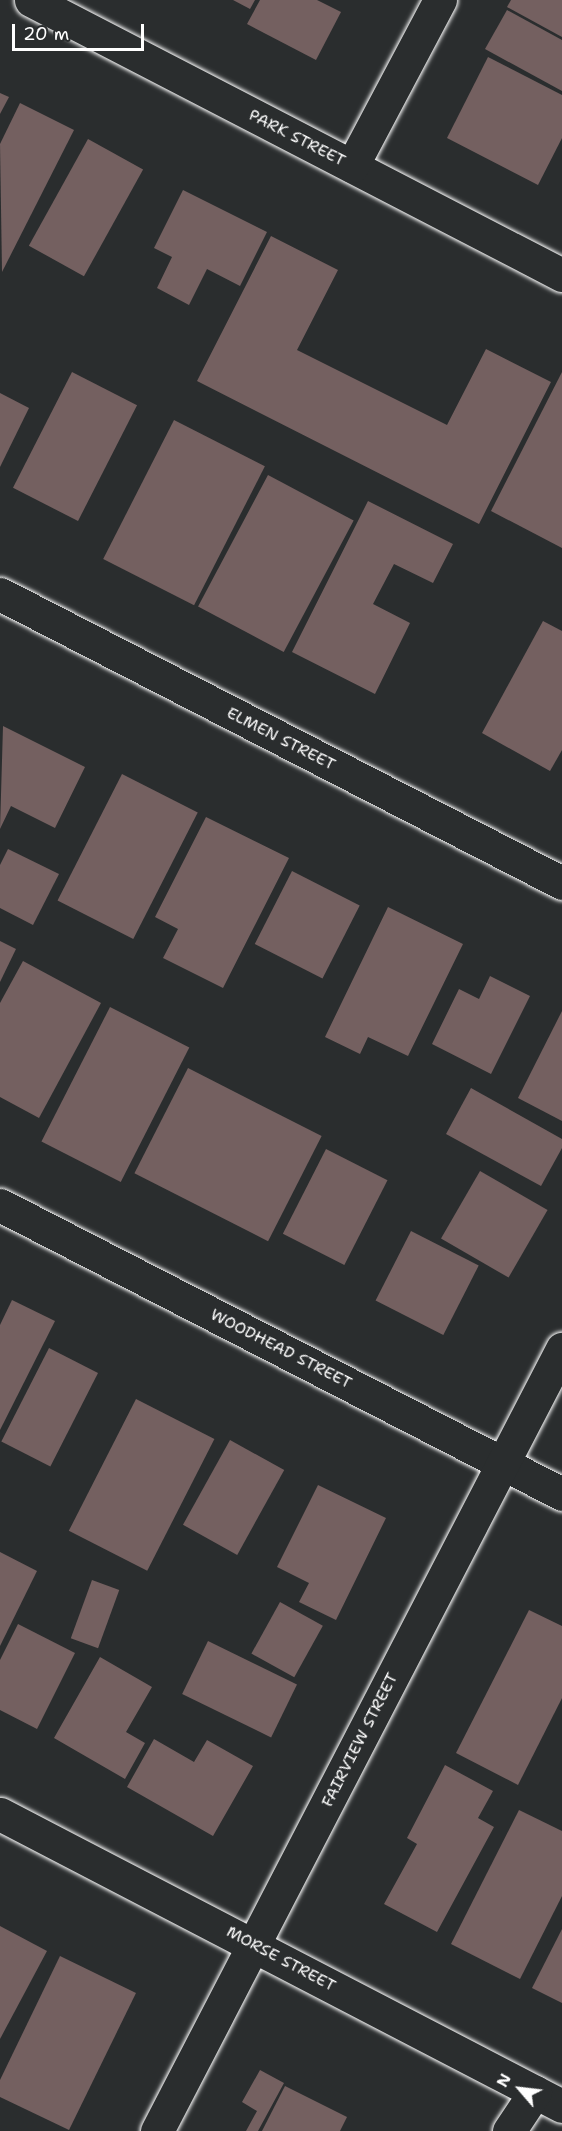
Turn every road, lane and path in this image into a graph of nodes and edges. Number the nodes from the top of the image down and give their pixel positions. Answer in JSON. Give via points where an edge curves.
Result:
{"nodes":[{"id":1,"x":32,"y":0,"type":"edge"},
{"id":2,"x":440,"y":0,"type":"edge"},
{"id":3,"x":352,"y":166,"type":"junction"},
{"id":4,"x":562,"y":275,"type":"edge"},
{"id":5,"x":0,"y":594,"type":"edge"},
{"id":6,"x":562,"y":883,"type":"edge"},
{"id":7,"x":0,"y":1204,"type":"edge"},
{"id":8,"x":562,"y":1349,"type":"edge"},
{"id":9,"x":503,"y":1463,"type":"junction"},
{"id":10,"x":562,"y":1494,"type":"edge"},
{"id":11,"x":0,"y":1814,"type":"edge"},
{"id":12,"x":254,"y":1944,"type":"junction"},
{"id":13,"x":549,"y":2099,"type":"edge"},
{"id":14,"x":157,"y":2131,"type":"edge"},
{"id":15,"x":509,"y":2131,"type":"edge"}],
"edges":[{"from":1,"to":3,"type":"street","name":"PARK STREET"},
{"from":2,"to":3,"type":"street"},
{"from":3,"to":4,"type":"street","name":"PARK STREET"},
{"from":5,"to":6,"type":"street","name":"ELMEN STREET"},
{"from":7,"to":9,"type":"street","name":"WOODHEAD STREET"},
{"from":8,"to":9,"type":"street","name":"FAIRVIEW STREET"},
{"from":9,"to":10,"type":"street","name":"WOODHEAD STREET"},
{"from":9,"to":12,"type":"street","name":"FAIRVIEW STREET"},
{"from":11,"to":12,"type":"street","name":"MORSE STREET"},
{"from":12,"to":13,"type":"street","name":"MORSE STREET"},
{"from":12,"to":14,"type":"street","name":"FAIRVIEW STREET"},
{"from":13,"to":15,"type":"street"}]}
